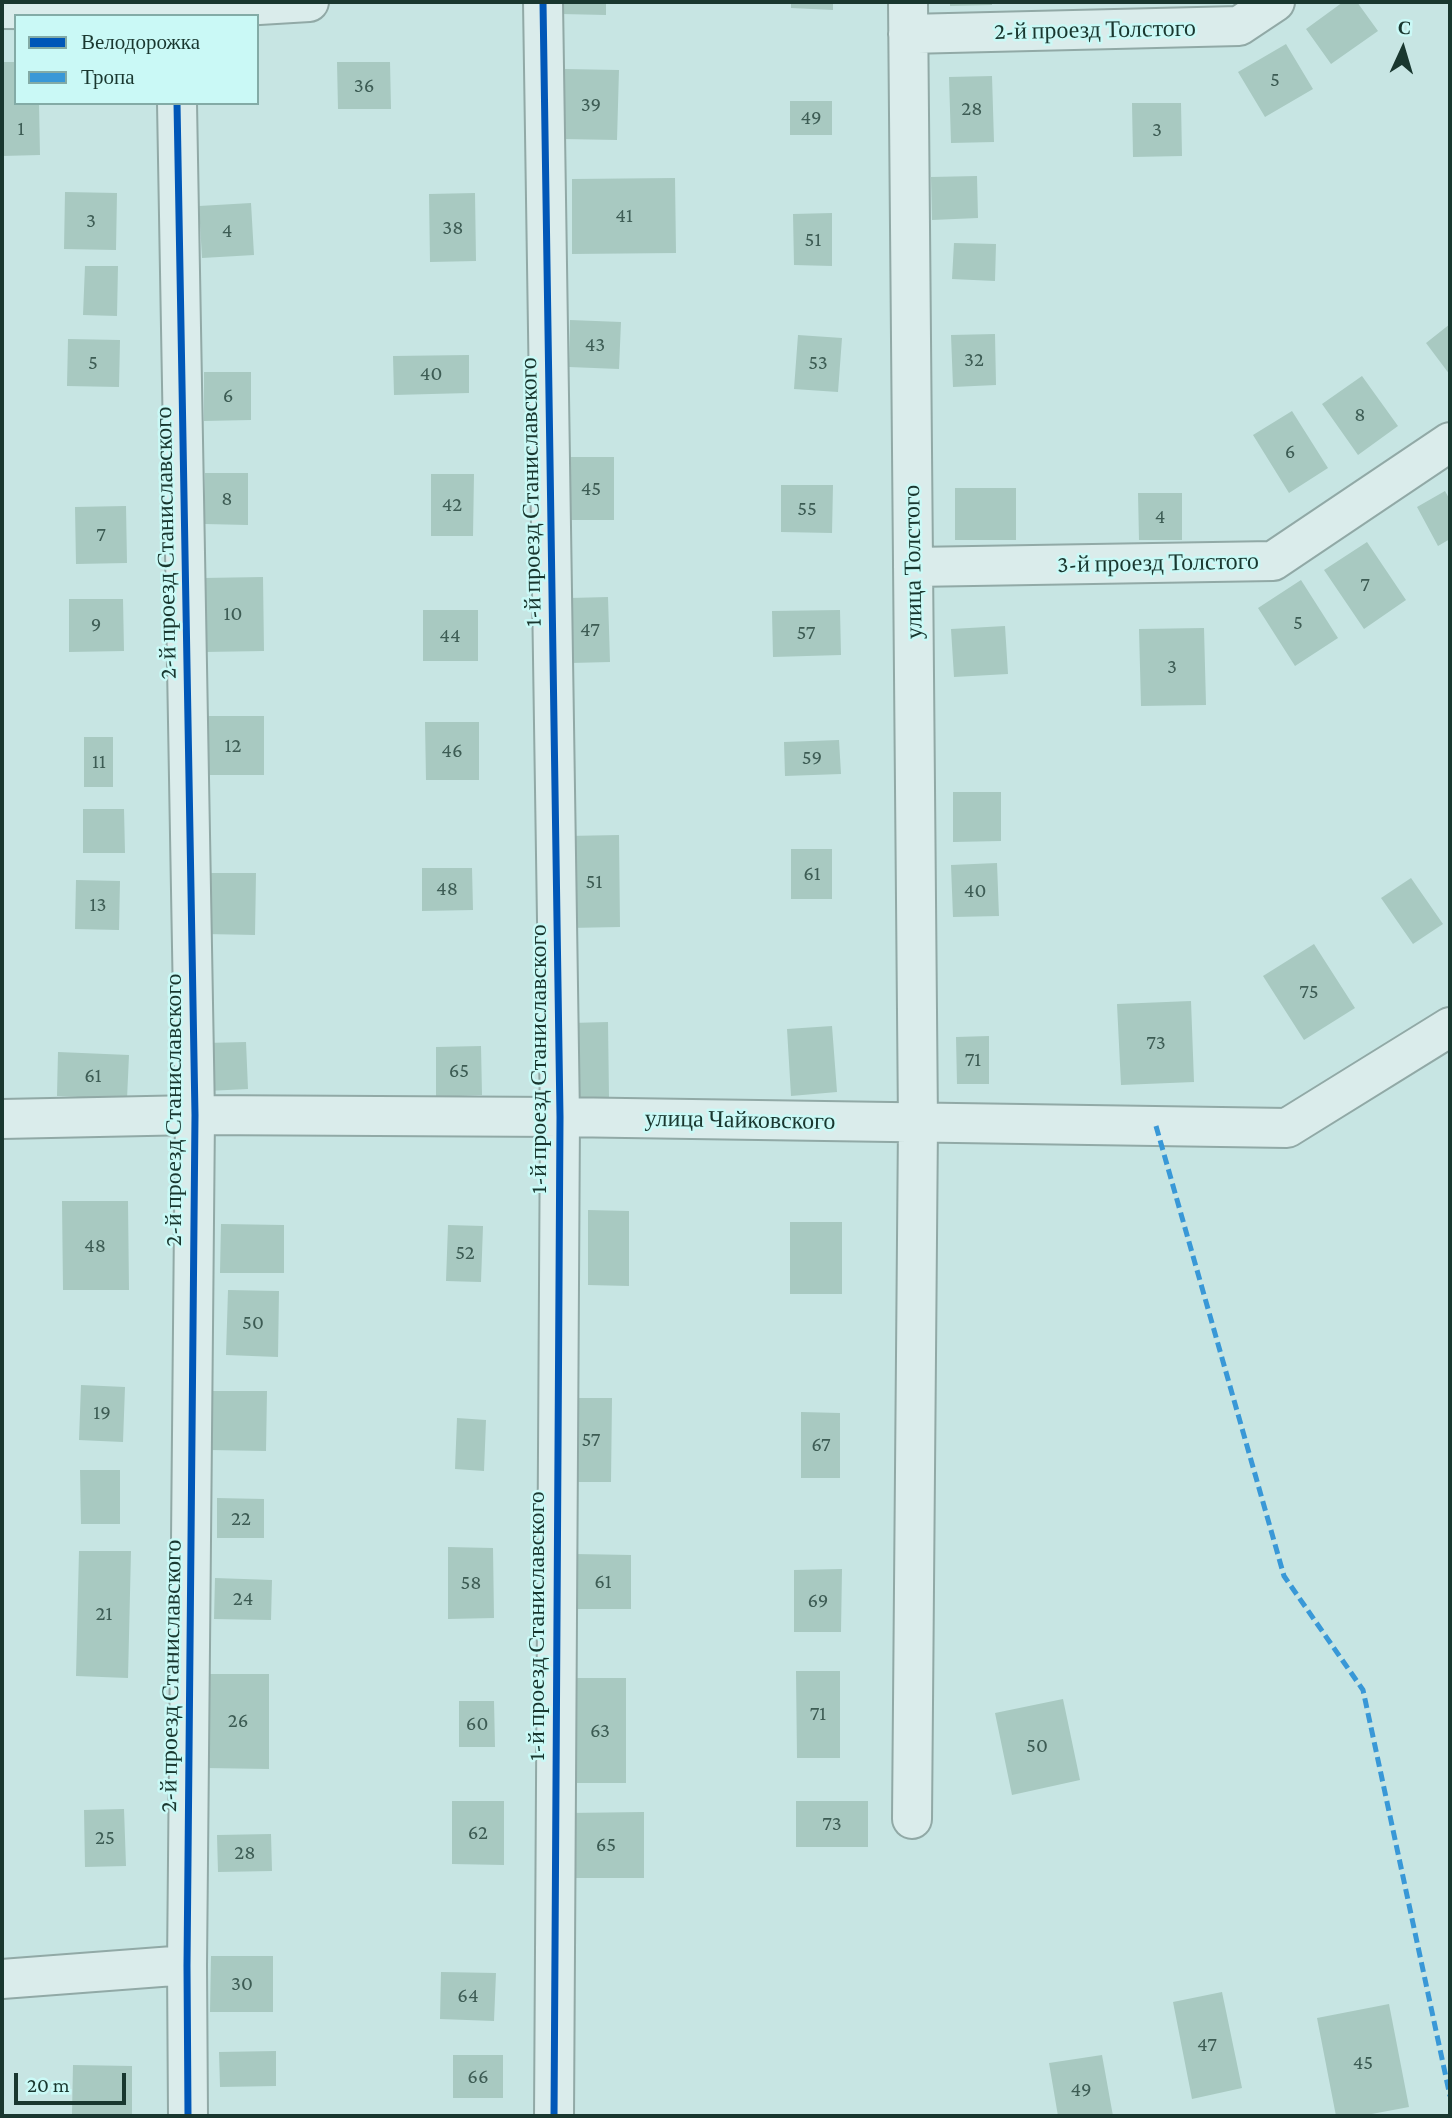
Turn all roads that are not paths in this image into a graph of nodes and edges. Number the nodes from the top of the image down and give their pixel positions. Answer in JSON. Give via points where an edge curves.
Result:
{"nodes":[{"id":1,"x":309,"y":2,"type":"edge"},
{"id":2,"x":543,"y":2,"type":"edge"},
{"id":3,"x":1275,"y":2,"type":"edge"},
{"id":4,"x":2,"y":9,"type":"edge"},
{"id":5,"x":176,"y":13,"type":"edge"},
{"id":6,"x":908,"y":18,"type":"edge"},
{"id":7,"x":177,"y":105,"type":"edge"},
{"id":8,"x":1450,"y":442,"type":"edge"},
{"id":9,"x":913,"y":567,"type":"junction"},
{"id":10,"x":1450,"y":1027,"type":"edge"},
{"id":11,"x":195,"y":1115,"type":"junction"},
{"id":12,"x":560,"y":1117,"type":"junction"},
{"id":13,"x":2,"y":1119,"type":"edge"},
{"id":14,"x":918,"y":1123,"type":"junction"},
{"id":15,"x":912,"y":1819,"type":"dead end"},
{"id":16,"x":187,"y":1965,"type":"junction"},
{"id":17,"x":2,"y":1979,"type":"edge"},
{"id":18,"x":188,"y":2116,"type":"edge"},
{"id":19,"x":554,"y":2116,"type":"edge"}],
"edges":[{"from":1,"to":5,"type":"street"},
{"from":2,"to":12,"type":"street","name":"1-й проезд Станиславского"},
{"from":3,"to":6,"type":"street","name":"2-й проезд Толстого","via":[[1239,26]]},
{"from":4,"to":5,"type":"street"},
{"from":6,"to":9,"type":"street","name":"улица Толстого"},
{"from":7,"to":11,"type":"street","name":"2-й проезд Станиславского"},
{"from":8,"to":9,"type":"street","name":"3-й проезд Толстого","via":[[1272,561]]},
{"from":9,"to":14,"type":"street","name":"улица Толстого"},
{"from":10,"to":14,"type":"street","name":"улица Чайковского","via":[[1287,1128]]},
{"from":11,"to":12,"type":"street","name":"улица Чайковского"},
{"from":11,"to":13,"type":"street","name":"улица Чайковского"},
{"from":11,"to":16,"type":"street","name":"2-й проезд Станиславского"},
{"from":12,"to":14,"type":"street","name":"улица Чайковского"},
{"from":12,"to":19,"type":"street","name":"1-й проезд Станиславского"},
{"from":14,"to":15,"type":"street","name":"улица Толстого"},
{"from":16,"to":17,"type":"street"},
{"from":16,"to":18,"type":"street","name":"2-й проезд Станиславского"}]}
